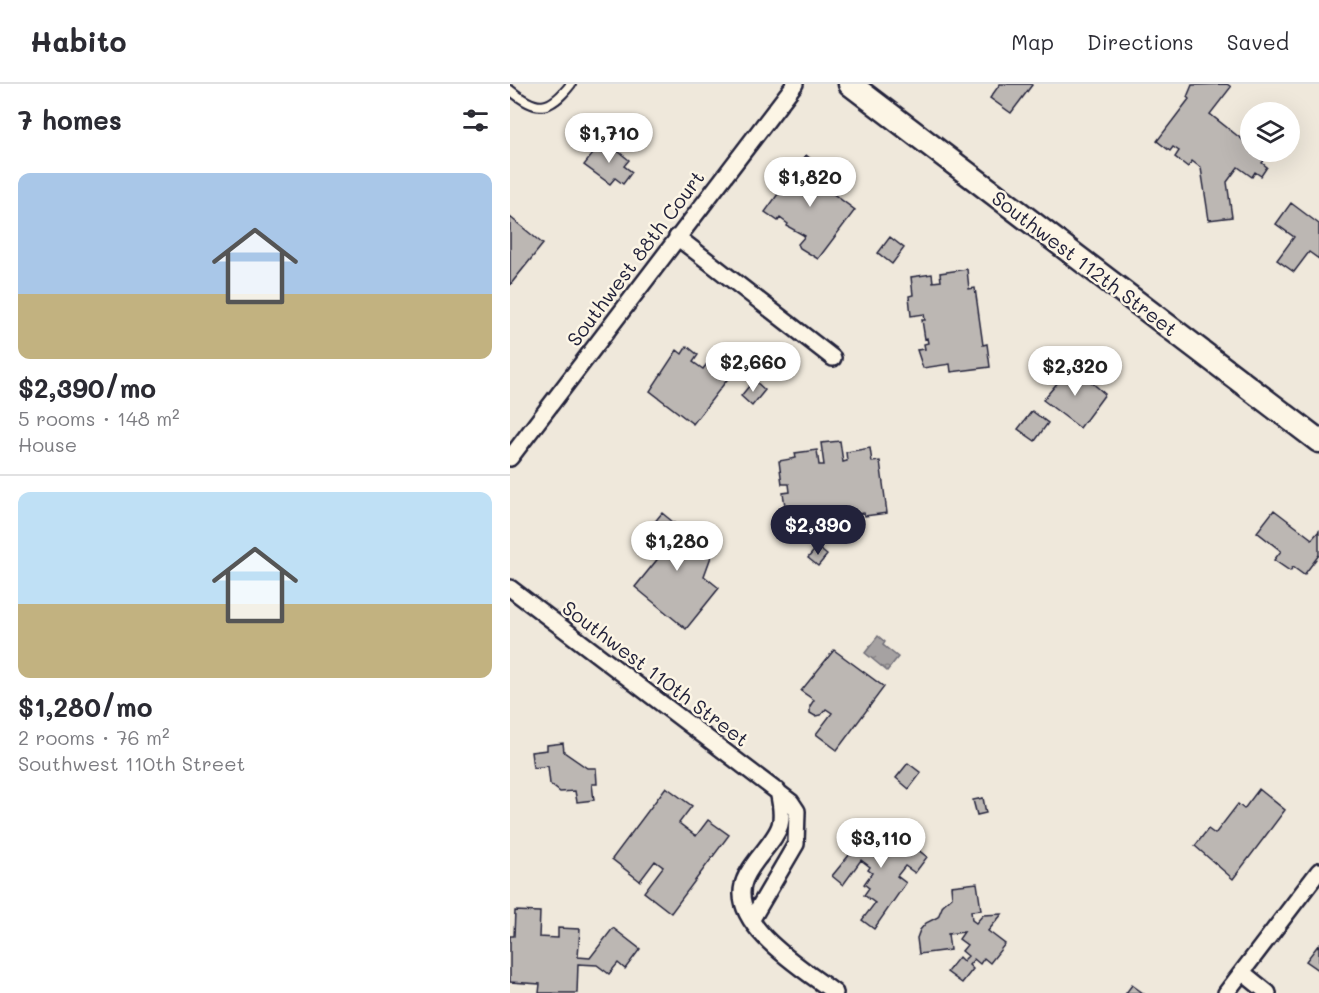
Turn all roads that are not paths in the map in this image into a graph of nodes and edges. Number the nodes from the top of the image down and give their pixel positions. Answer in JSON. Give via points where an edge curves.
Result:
{"nodes":[{"id":1,"x":571,"y":84,"type":"edge"},
{"id":2,"x":795,"y":84,"type":"edge"},
{"id":3,"x":850,"y":84,"type":"edge"},
{"id":4,"x":510,"y":90,"type":"edge"},
{"id":5,"x":677,"y":237,"type":"junction"},
{"id":6,"x":833,"y":357,"type":"dead end"},
{"id":7,"x":1319,"y":441,"type":"edge"},
{"id":8,"x":510,"y":458,"type":"edge"},
{"id":9,"x":510,"y":588,"type":"edge"},
{"id":10,"x":778,"y":791,"type":"junction"},
{"id":11,"x":1319,"y":871,"type":"edge"},
{"id":12,"x":752,"y":919,"type":"junction"},
{"id":13,"x":1242,"y":972,"type":"junction"},
{"id":14,"x":835,"y":993,"type":"edge"},
{"id":15,"x":1226,"y":993,"type":"edge"},
{"id":16,"x":1268,"y":993,"type":"edge"}],
"edges":[{"from":1,"to":4,"type":"lane","via":[[556,101],[543,106],[532,105]]},
{"from":2,"to":5,"type":"street","name":"Southwest 88th Court"},
{"from":3,"to":7,"type":"main road","name":"Southwest 112th Street"},
{"from":5,"to":6,"type":"street"},
{"from":5,"to":8,"type":"street","name":"Southwest 88th Court"},
{"from":9,"to":10,"type":"street","name":"Southwest 110th Street"},
{"from":10,"to":12,"type":"street","via":[[783,815],[780,828],[743,885],[744,904]]},
{"from":10,"to":12,"type":"street","name":"Southwest 110th Street","via":[[797,811],[796,844]]},
{"from":11,"to":13,"type":"street"},
{"from":12,"to":14,"type":"street","via":[[770,943]]},
{"from":13,"to":15,"type":"street"},
{"from":13,"to":16,"type":"street"}]}
